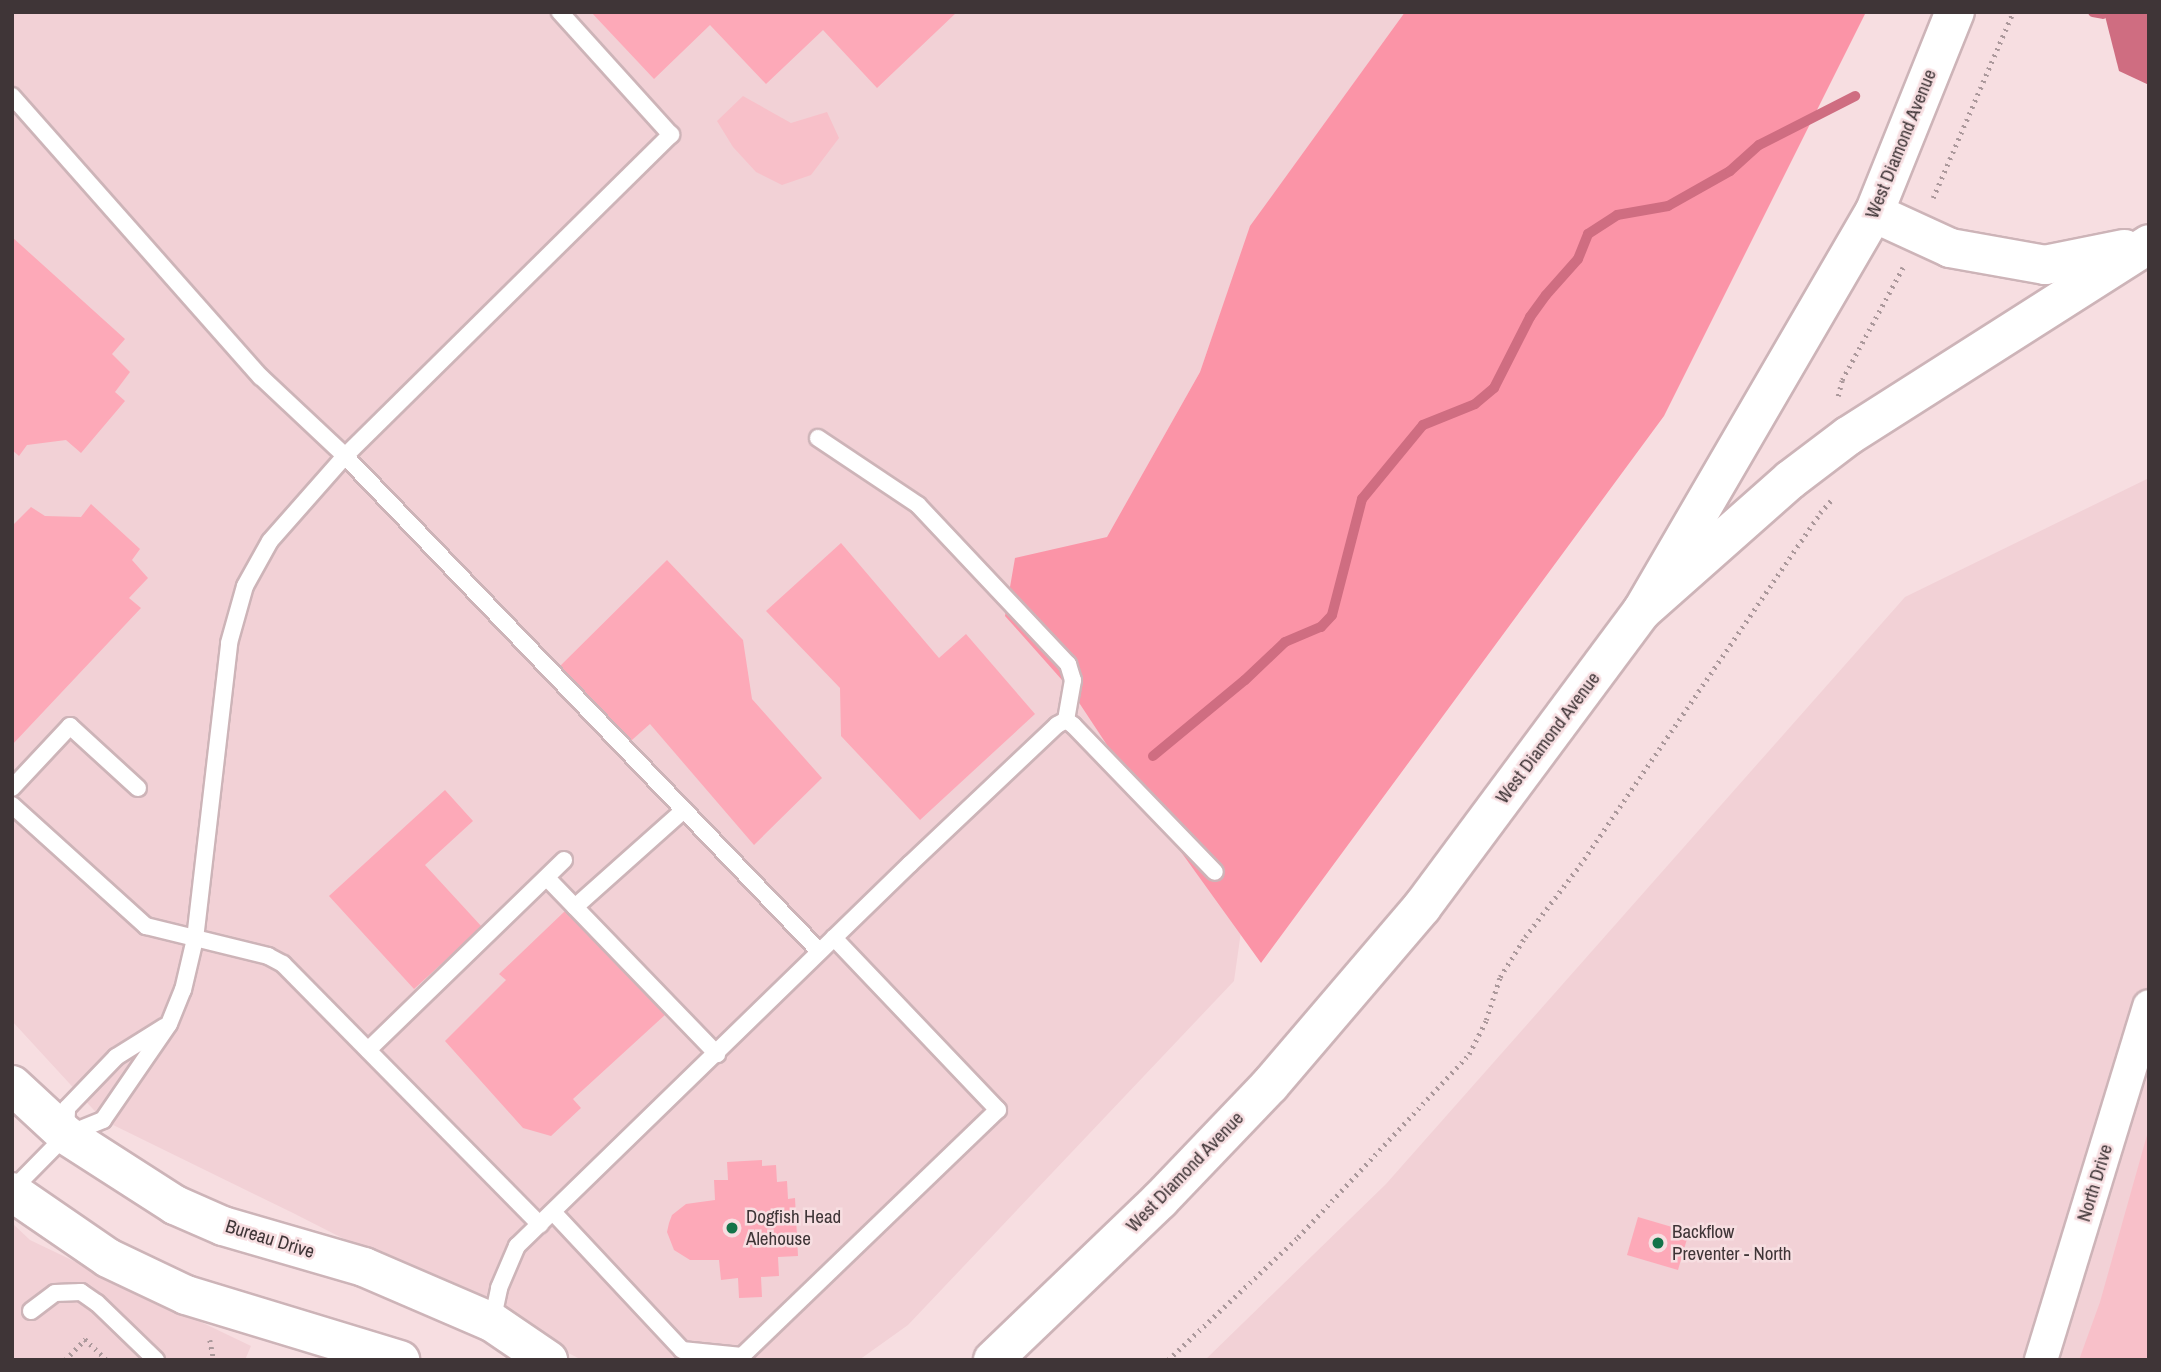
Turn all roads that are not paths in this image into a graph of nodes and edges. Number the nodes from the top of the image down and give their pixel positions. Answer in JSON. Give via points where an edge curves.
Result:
{"nodes":[{"id":1,"x":560,"y":12,"type":"edge"},
{"id":2,"x":1955,"y":12,"type":"edge"},
{"id":3,"x":12,"y":96,"type":"edge"},
{"id":4,"x":1874,"y":213,"type":"junction"},
{"id":5,"x":2146,"y":245,"type":"edge"},
{"id":6,"x":818,"y":438,"type":"dead end"},
{"id":7,"x":345,"y":456,"type":"junction"},
{"id":8,"x":1642,"y":611,"type":"junction"},
{"id":9,"x":1066,"y":720,"type":"junction"},
{"id":10,"x":12,"y":788,"type":"edge"},
{"id":11,"x":138,"y":788,"type":"dead end"},
{"id":12,"x":12,"y":805,"type":"edge"},
{"id":13,"x":684,"y":810,"type":"junction"},
{"id":14,"x":564,"y":860,"type":"dead end"},
{"id":15,"x":1215,"y":872,"type":"dead end"},
{"id":16,"x":547,"y":878,"type":"junction"},
{"id":17,"x":575,"y":907,"type":"junction"},
{"id":18,"x":834,"y":937,"type":"junction"},
{"id":19,"x":195,"y":939,"type":"junction"},
{"id":20,"x":819,"y":951,"type":"junction"},
{"id":21,"x":2149,"y":1006,"type":"edge"},
{"id":22,"x":169,"y":1024,"type":"junction"},
{"id":23,"x":368,"y":1050,"type":"junction"},
{"id":24,"x":717,"y":1054,"type":"junction"},
{"id":25,"x":12,"y":1085,"type":"edge"},
{"id":26,"x":66,"y":1135,"type":"junction"},
{"id":27,"x":12,"y":1191,"type":"edge"},
{"id":28,"x":554,"y":1212,"type":"junction"},
{"id":29,"x":540,"y":1225,"type":"junction"},
{"id":30,"x":31,"y":1311,"type":"dead end"},
{"id":31,"x":492,"y":1322,"type":"junction"},
{"id":32,"x":156,"y":1360,"type":"edge"},
{"id":33,"x":400,"y":1360,"type":"edge"},
{"id":34,"x":548,"y":1360,"type":"edge"},
{"id":35,"x":993,"y":1360,"type":"edge"},
{"id":36,"x":2041,"y":1360,"type":"edge"}],
"edges":[{"from":1,"to":7,"type":"lane","via":[[671,135]]},
{"from":2,"to":4,"type":"main road","name":"West Diamond Avenue"},
{"from":3,"to":7,"type":"lane","via":[[261,377]]},
{"from":4,"to":5,"type":"main road","via":[[1950,248],[2045,265]]},
{"from":4,"to":8,"type":"main road","name":"West Diamond Avenue"},
{"from":5,"to":8,"type":"main road","via":[[1848,436],[1790,480]]},
{"from":6,"to":9,"type":"lane","via":[[932,518],[1068,664],[1073,680]]},
{"from":7,"to":13,"type":"lane"},
{"from":7,"to":19,"type":"lane","via":[[270,541],[245,586],[223,684]]},
{"from":8,"to":35,"type":"main road","name":"West Diamond Avenue","via":[[1422,907],[1270,1085],[1160,1200]]},
{"from":9,"to":15,"type":"lane"},
{"from":9,"to":18,"type":"lane"},
{"from":10,"to":11,"type":"lane","via":[[70,726]]},
{"from":12,"to":19,"type":"lane","via":[[145,926]]},
{"from":13,"to":17,"type":"lane"},
{"from":13,"to":20,"type":"lane"},
{"from":14,"to":16,"type":"lane"},
{"from":16,"to":17,"type":"lane"},
{"from":16,"to":23,"type":"lane"},
{"from":17,"to":24,"type":"lane"},
{"from":18,"to":20,"type":"lane"},
{"from":18,"to":28,"type":"lane","via":[[998,1110],[742,1356],[682,1350]]},
{"from":19,"to":22,"type":"lane"},
{"from":19,"to":23,"type":"lane","via":[[268,956],[283,964]]},
{"from":20,"to":24,"type":"lane"},
{"from":21,"to":36,"type":"street","name":"North Drive"},
{"from":22,"to":26,"type":"lane","via":[[103,1120]]},
{"from":22,"to":26,"type":"lane","via":[[116,1057],[67,1108]]},
{"from":23,"to":29,"type":"lane"},
{"from":24,"to":28,"type":"lane"},
{"from":25,"to":26,"type":"main road","name":"Bureau Drive"},
{"from":26,"to":27,"type":"lane"},
{"from":26,"to":31,"type":"main road","name":"Bureau Drive","via":[[175,1205],[223,1226],[364,1267]]},
{"from":27,"to":33,"type":"main road","via":[[108,1258],[187,1294]]},
{"from":28,"to":29,"type":"lane"},
{"from":29,"to":31,"type":"lane","via":[[517,1247],[499,1288]]},
{"from":30,"to":32,"type":"lane","via":[[55,1293],[81,1292]]},
{"from":31,"to":34,"type":"main road","name":"Bureau Drive"}]}
